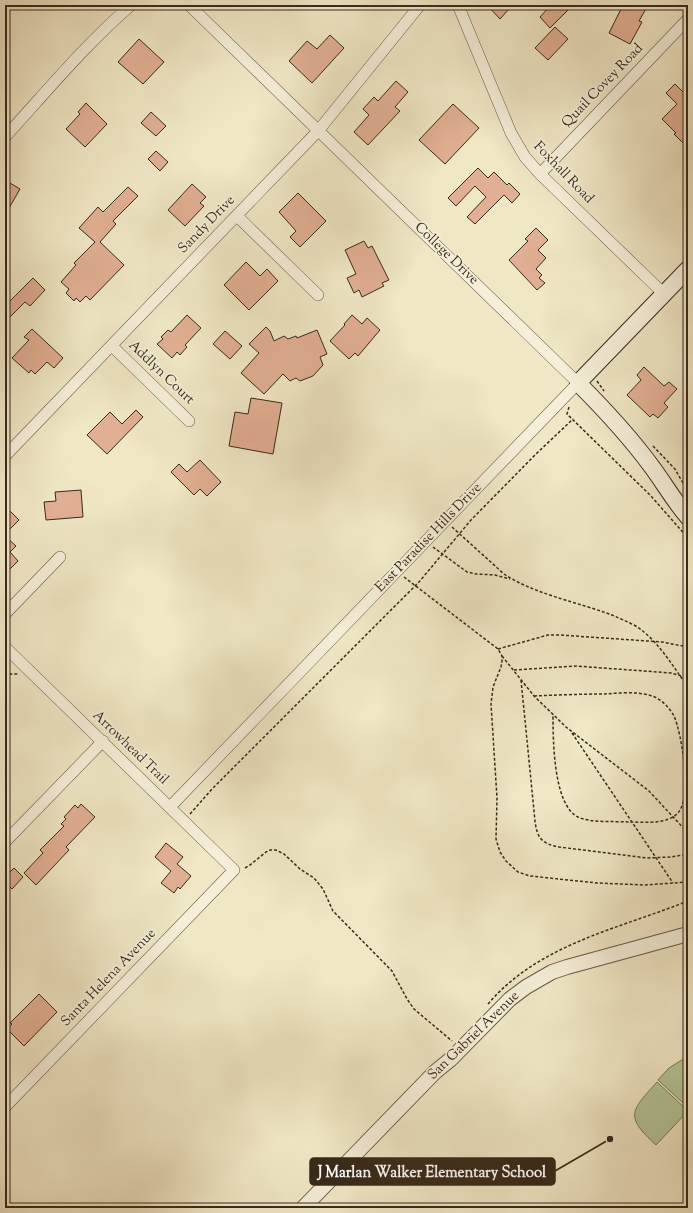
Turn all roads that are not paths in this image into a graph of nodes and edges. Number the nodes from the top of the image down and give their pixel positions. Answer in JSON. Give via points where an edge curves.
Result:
{"nodes":[{"id":1,"x":131,"y":5,"type":"edge"},
{"id":2,"x":189,"y":5,"type":"edge"},
{"id":3,"x":420,"y":5,"type":"edge"},
{"id":4,"x":458,"y":5,"type":"edge"},
{"id":5,"x":688,"y":19,"type":"edge"},
{"id":6,"x":318,"y":131,"type":"junction"},
{"id":7,"x":5,"y":137,"type":"edge"},
{"id":8,"x":540,"y":174,"type":"junction"},
{"id":9,"x":237,"y":216,"type":"junction"},
{"id":10,"x":688,"y":269,"type":"edge"},
{"id":11,"x":664,"y":294,"type":"junction"},
{"id":12,"x":318,"y":295,"type":"dead end"},
{"id":13,"x":112,"y":346,"type":"junction"},
{"id":14,"x":578,"y":383,"type":"junction"},
{"id":15,"x":189,"y":421,"type":"dead end"},
{"id":16,"x":5,"y":456,"type":"edge"},
{"id":17,"x":688,"y":517,"type":"edge"},
{"id":18,"x":60,"y":557,"type":"dead end"},
{"id":19,"x":5,"y":614,"type":"edge"},
{"id":20,"x":5,"y":647,"type":"edge"},
{"id":21,"x":103,"y":741,"type":"junction"},
{"id":22,"x":170,"y":806,"type":"junction"},
{"id":23,"x":5,"y":842,"type":"edge"},
{"id":24,"x":234,"y":870,"type":"joint"},
{"id":25,"x":688,"y":934,"type":"edge"},
{"id":26,"x":5,"y":1107,"type":"edge"},
{"id":27,"x":303,"y":1208,"type":"edge"}],
"edges":[{"from":1,"to":7,"type":"street","via":[[79,54]]},
{"from":2,"to":6,"type":"street","name":"College Drive"},
{"from":3,"to":6,"type":"street","name":"Sandy Drive"},
{"from":4,"to":8,"type":"street","name":"Foxhall Road","via":[[511,133],[525,157]]},
{"from":5,"to":8,"type":"street","name":"Quail Covey Road"},
{"from":6,"to":9,"type":"street","name":"Sandy Drive"},
{"from":6,"to":14,"type":"street","name":"College Drive"},
{"from":8,"to":11,"type":"street","name":"Foxhall Road"},
{"from":9,"to":12,"type":"street"},
{"from":9,"to":13,"type":"street","name":"Sandy Drive"},
{"from":10,"to":11,"type":"main road","name":"East Paradise Hills Drive"},
{"from":11,"to":14,"type":"main road","name":"East Paradise Hills Drive"},
{"from":13,"to":15,"type":"street","name":"Addlyn Court"},
{"from":13,"to":16,"type":"street","name":"Sandy Drive"},
{"from":14,"to":17,"type":"main road","name":"College Drive","via":[[642,454]]},
{"from":14,"to":22,"type":"street","name":"East Paradise Hills Drive"},
{"from":18,"to":19,"type":"street"},
{"from":20,"to":21,"type":"street","name":"Arrowhead Trail"},
{"from":21,"to":22,"type":"street","name":"Arrowhead Trail"},
{"from":21,"to":23,"type":"street"},
{"from":22,"to":24,"type":"street","name":"Arrowhead Trail"},
{"from":24,"to":26,"type":"street","name":"Santa Helena Avenue"},
{"from":25,"to":27,"type":"street","name":"San Gabriel Avenue","via":[[552,972],[526,986],[435,1072]]}]}
